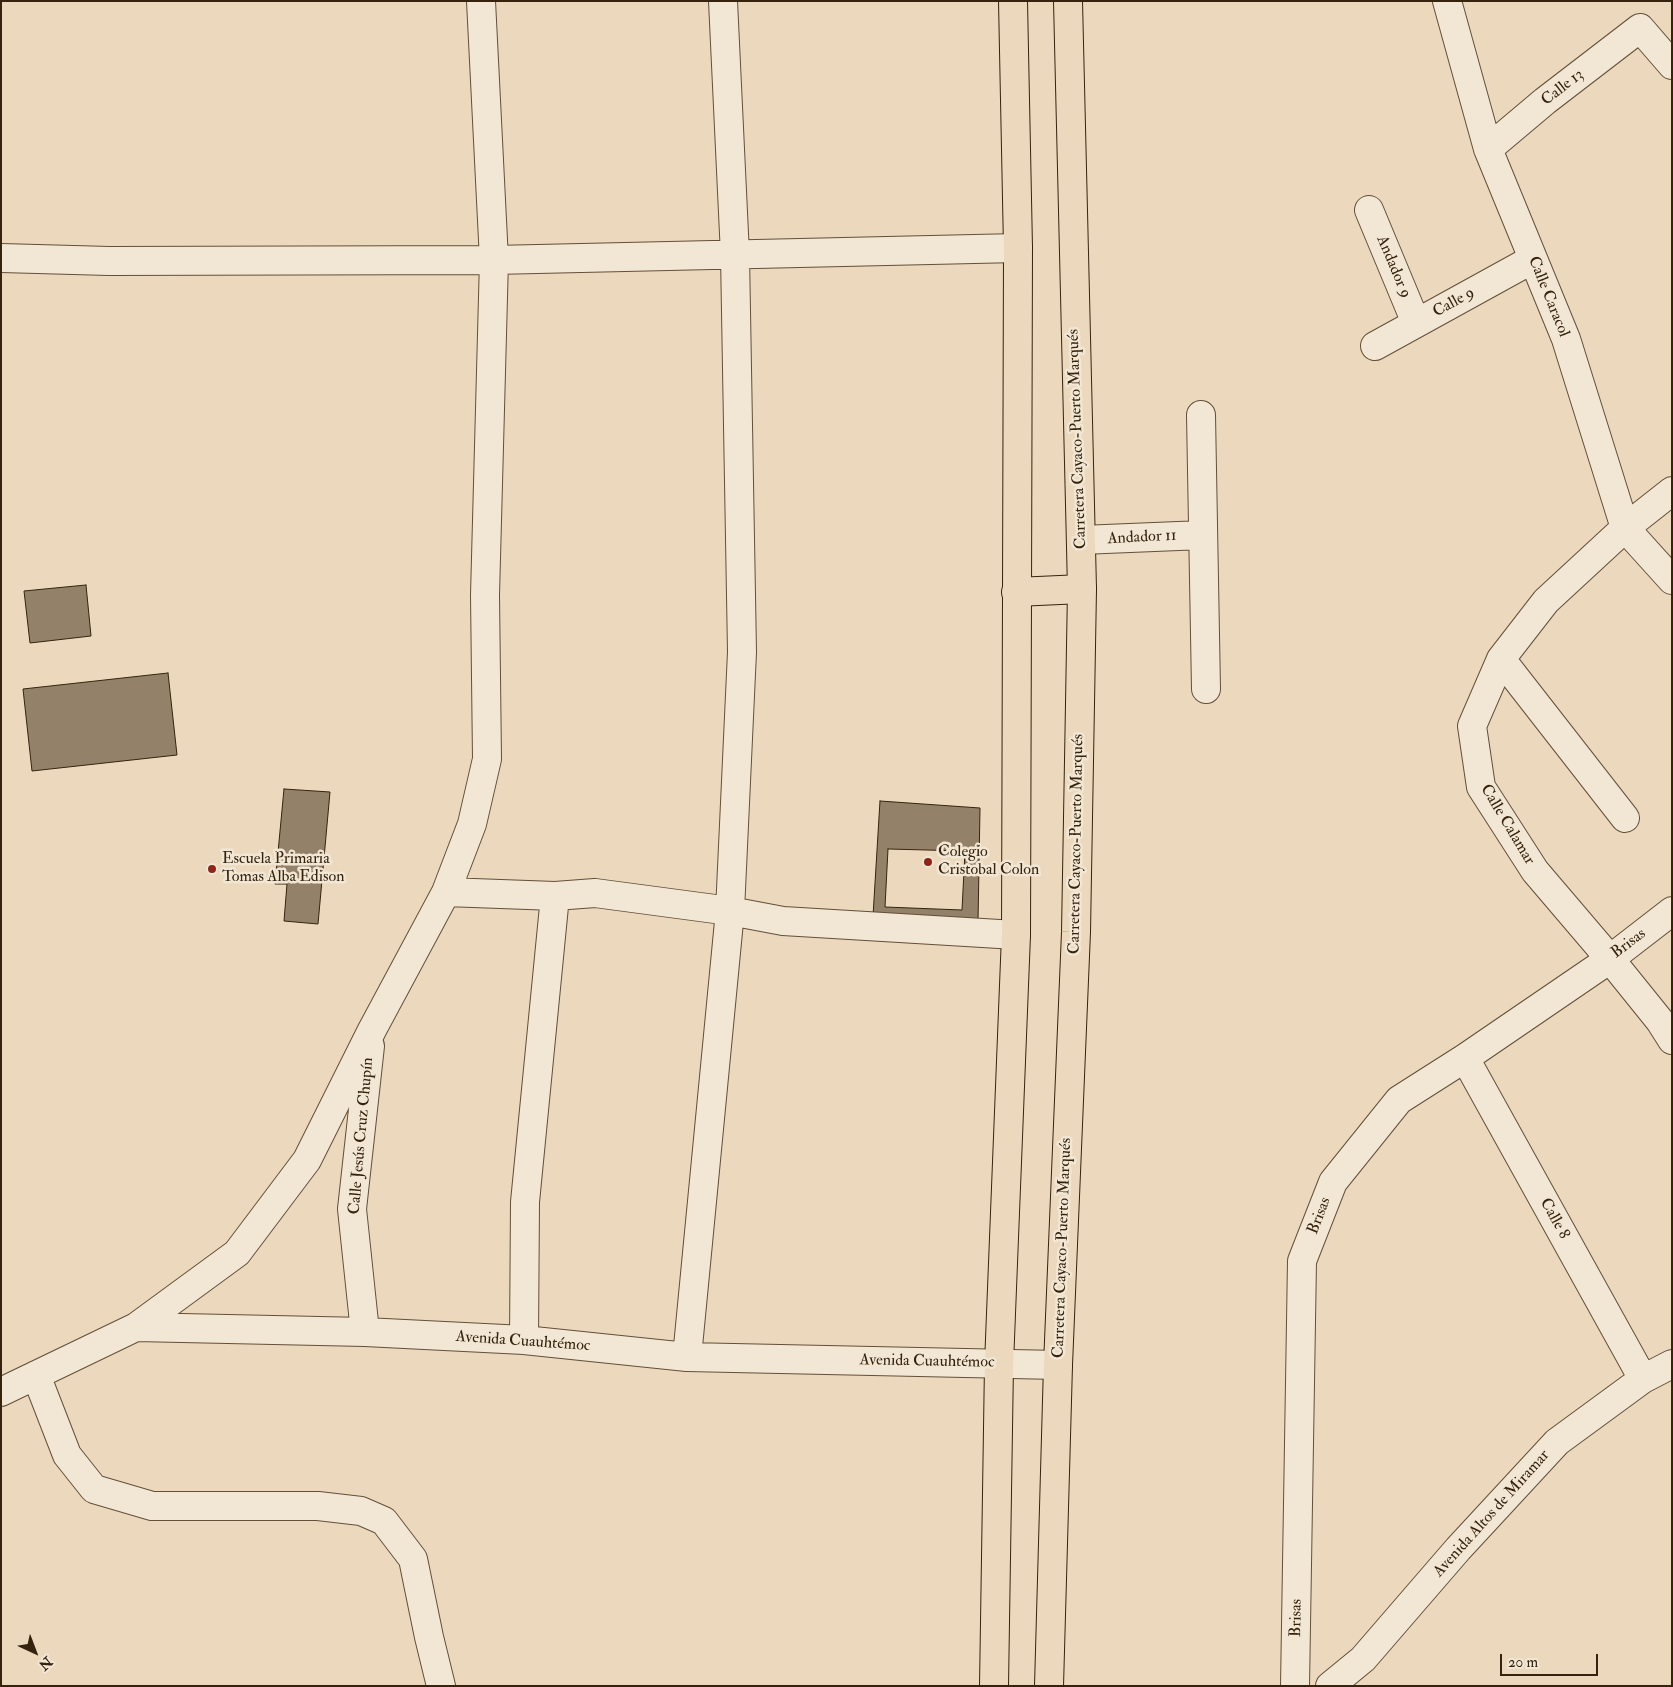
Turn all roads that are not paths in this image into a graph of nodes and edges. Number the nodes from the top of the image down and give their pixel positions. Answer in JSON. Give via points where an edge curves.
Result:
{"nodes":[{"id":1,"x":481,"y":1,"type":"edge"},
{"id":2,"x":723,"y":1,"type":"edge"},
{"id":3,"x":1013,"y":1,"type":"edge"},
{"id":4,"x":1068,"y":1,"type":"edge"},
{"id":5,"x":1447,"y":1,"type":"edge"},
{"id":6,"x":1672,"y":65,"type":"edge"},
{"id":7,"x":1488,"y":148,"type":"junction"},
{"id":8,"x":1369,"y":210,"type":"dead end"},
{"id":9,"x":1018,"y":248,"type":"junction"},
{"id":10,"x":735,"y":255,"type":"junction"},
{"id":11,"x":1,"y":258,"type":"edge"},
{"id":12,"x":1533,"y":259,"type":"junction"},
{"id":13,"x":494,"y":260,"type":"junction"},
{"id":14,"x":1416,"y":324,"type":"junction"},
{"id":15,"x":1375,"y":346,"type":"dead end"},
{"id":16,"x":1201,"y":415,"type":"dead end"},
{"id":17,"x":1672,"y":492,"type":"edge"},
{"id":18,"x":1625,"y":528,"type":"junction"},
{"id":19,"x":1203,"y":535,"type":"junction"},
{"id":20,"x":1081,"y":540,"type":"junction"},
{"id":21,"x":1672,"y":580,"type":"edge"},
{"id":22,"x":1082,"y":588,"type":"junction"},
{"id":23,"x":1016,"y":592,"type":"junction"},
{"id":24,"x":1501,"y":659,"type":"junction"},
{"id":25,"x":1206,"y":689,"type":"dead end"},
{"id":26,"x":1625,"y":818,"type":"dead end"},
{"id":27,"x":446,"y":892,"type":"junction"},
{"id":28,"x":555,"y":896,"type":"junction"},
{"id":29,"x":730,"y":911,"type":"junction"},
{"id":30,"x":1672,"y":912,"type":"edge"},
{"id":31,"x":1016,"y":935,"type":"junction"},
{"id":32,"x":1610,"y":959,"type":"junction"},
{"id":33,"x":372,"y":1030,"type":"junction"},
{"id":34,"x":1672,"y":1040,"type":"edge"},
{"id":35,"x":1465,"y":1058,"type":"junction"},
{"id":36,"x":136,"y":1327,"type":"junction"},
{"id":37,"x":365,"y":1332,"type":"junction"},
{"id":38,"x":524,"y":1340,"type":"junction"},
{"id":39,"x":687,"y":1357,"type":"junction"},
{"id":40,"x":999,"y":1364,"type":"junction"},
{"id":41,"x":1672,"y":1364,"type":"edge"},
{"id":42,"x":1058,"y":1365,"type":"junction"},
{"id":43,"x":36,"y":1375,"type":"junction"},
{"id":44,"x":1643,"y":1380,"type":"junction"},
{"id":45,"x":1,"y":1392,"type":"edge"},
{"id":46,"x":441,"y":1686,"type":"edge"},
{"id":47,"x":994,"y":1686,"type":"edge"},
{"id":48,"x":1049,"y":1686,"type":"edge"},
{"id":49,"x":1295,"y":1686,"type":"edge"},
{"id":50,"x":1330,"y":1686,"type":"edge"}],
"edges":[{"from":1,"to":13,"type":"street"},
{"from":2,"to":10,"type":"street"},
{"from":3,"to":9,"type":"main road"},
{"from":4,"to":20,"type":"main road","name":"Carretera Cayaco-Puerto Marqués"},
{"from":5,"to":7,"type":"street","name":"Calle Caracol"},
{"from":6,"to":7,"type":"street","name":"Calle 13","via":[[1640,28]]},
{"from":7,"to":12,"type":"street","name":"Calle Caracol"},
{"from":8,"to":14,"type":"street","name":"Andador 9"},
{"from":9,"to":10,"type":"street"},
{"from":9,"to":23,"type":"main road"},
{"from":10,"to":13,"type":"street"},
{"from":10,"to":29,"type":"street","via":[[742,652]]},
{"from":11,"to":13,"type":"street","via":[[109,262]]},
{"from":12,"to":14,"type":"street","name":"Calle 9"},
{"from":12,"to":18,"type":"street","name":"Calle Caracol","via":[[1566,339]]},
{"from":13,"to":27,"type":"street","via":[[486,595],[487,759],[472,824]]},
{"from":14,"to":15,"type":"street","name":"Calle 9"},
{"from":16,"to":19,"type":"street"},
{"from":17,"to":18,"type":"street","name":"Calle Calamar"},
{"from":18,"to":21,"type":"street","name":"Calle Caracol"},
{"from":18,"to":24,"type":"street","name":"Calle Calamar","via":[[1546,601]]},
{"from":19,"to":20,"type":"street","name":"Andador 11"},
{"from":19,"to":25,"type":"street"},
{"from":20,"to":22,"type":"main road","name":"Carretera Cayaco-Puerto Marqués"},
{"from":22,"to":23,"type":"main road"},
{"from":22,"to":42,"type":"main road","name":"Carretera Cayaco-Puerto Marqués","via":[[1076,932]]},
{"from":23,"to":31,"type":"main road"},
{"from":24,"to":26,"type":"street"},
{"from":24,"to":32,"type":"street","name":"Calle Calamar","via":[[1472,726],[1481,787],[1535,871]]},
{"from":27,"to":28,"type":"street"},
{"from":27,"to":33,"type":"street"},
{"from":28,"to":29,"type":"street","via":[[595,893]]},
{"from":28,"to":38,"type":"street","via":[[526,1202]]},
{"from":29,"to":31,"type":"street","via":[[783,921]]},
{"from":29,"to":39,"type":"street"},
{"from":30,"to":32,"type":"street","name":"Brisas"},
{"from":31,"to":40,"type":"main road"},
{"from":32,"to":34,"type":"street","name":"Calle Calamar"},
{"from":32,"to":35,"type":"street","name":"Brisas"},
{"from":33,"to":36,"type":"street","via":[[307,1160],[237,1253]]},
{"from":33,"to":37,"type":"street","name":"Calle Jesús Cruz Chupín","via":[[352,1209]]},
{"from":35,"to":44,"type":"street","name":"Calle 8"},
{"from":35,"to":49,"type":"street","name":"Brisas","via":[[1399,1100],[1333,1182],[1302,1261]]},
{"from":36,"to":37,"type":"street","name":"Avenida Cuauhtémoc"},
{"from":36,"to":43,"type":"street","name":"Avenida Cuauhtémoc"},
{"from":37,"to":38,"type":"street","name":"Avenida Cuauhtémoc"},
{"from":38,"to":39,"type":"street","name":"Avenida Cuauhtémoc"},
{"from":39,"to":40,"type":"street","name":"Avenida Cuauhtémoc"},
{"from":40,"to":42,"type":"street","name":"Avenida Cuauhtémoc"},
{"from":40,"to":47,"type":"main road"},
{"from":41,"to":44,"type":"street","name":"Avenida Altos de Miramar"},
{"from":42,"to":48,"type":"main road","name":"Carretera Cayaco-Puerto Marqués"},
{"from":43,"to":45,"type":"street","name":"Avenida Cuauhtémoc"},
{"from":43,"to":46,"type":"street","via":[[67,1455],[94,1489],[152,1506],[318,1506],[361,1511],[384,1521],[413,1559]]},
{"from":44,"to":50,"type":"street","name":"Avenida Altos de Miramar","via":[[1556,1442],[1363,1659]]}]}
